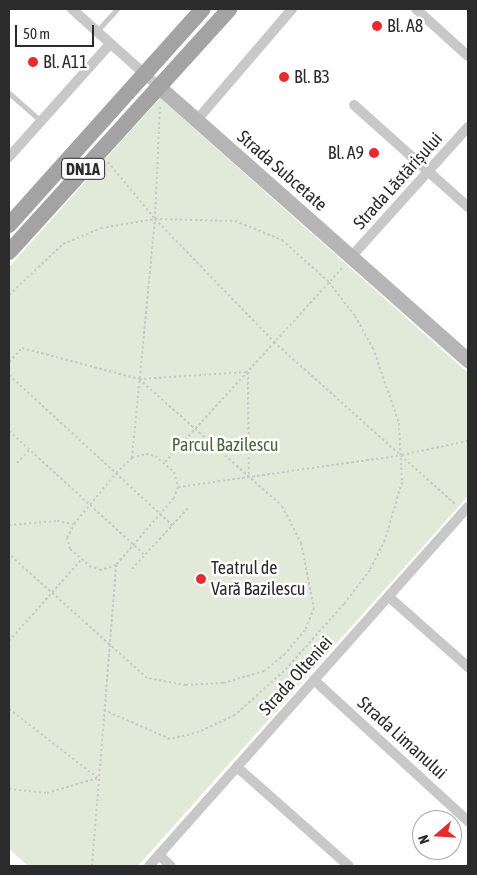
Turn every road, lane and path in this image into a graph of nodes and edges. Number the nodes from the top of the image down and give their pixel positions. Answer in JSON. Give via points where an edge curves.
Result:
{"nodes":[{"id":1,"x":72,"y":9,"type":"edge"},
{"id":2,"x":117,"y":9,"type":"edge"},
{"id":3,"x":202,"y":9,"type":"edge"},
{"id":4,"x":229,"y":9,"type":"edge"},
{"id":5,"x":292,"y":9,"type":"edge"},
{"id":6,"x":416,"y":9,"type":"edge"},
{"id":7,"x":97,"y":32,"type":"junction"},
{"id":8,"x":110,"y":44,"type":"junction"},
{"id":9,"x":468,"y":56,"type":"edge"},
{"id":10,"x":144,"y":74,"type":"junction"},
{"id":11,"x":158,"y":86,"type":"junction"},
{"id":12,"x":9,"y":93,"type":"edge"},
{"id":13,"x":160,"y":104,"type":"dead end"},
{"id":14,"x":354,"y":104,"type":"dead end"},
{"id":15,"x":41,"y":121,"type":"junction"},
{"id":16,"x":196,"y":121,"type":"junction"},
{"id":17,"x":468,"y":126,"type":"edge"},
{"id":18,"x":9,"y":157,"type":"edge"},
{"id":19,"x":105,"y":158,"type":"dead end"},
{"id":20,"x":428,"y":171,"type":"junction"},
{"id":21,"x":468,"y":208,"type":"edge"},
{"id":22,"x":155,"y":219,"type":"junction"},
{"id":23,"x":9,"y":224,"type":"edge"},
{"id":24,"x":9,"y":252,"type":"edge"},
{"id":25,"x":349,"y":260,"type":"junction"},
{"id":26,"x":329,"y":282,"type":"junction"},
{"id":27,"x":9,"y":295,"type":"edge"},
{"id":28,"x":274,"y":342,"type":"junction"},
{"id":29,"x":468,"y":360,"type":"edge"},
{"id":30,"x":9,"y":362,"type":"edge"},
{"id":31,"x":248,"y":372,"type":"junction"},
{"id":32,"x":9,"y":375,"type":"edge"},
{"id":33,"x":139,"y":379,"type":"junction"},
{"id":34,"x":197,"y":428,"type":"junction"},
{"id":35,"x":9,"y":431,"type":"edge"},
{"id":36,"x":468,"y":441,"type":"edge"},
{"id":37,"x":29,"y":450,"type":"junction"},
{"id":38,"x":402,"y":456,"type":"junction"},
{"id":39,"x":132,"y":458,"type":"junction"},
{"id":40,"x":165,"y":462,"type":"junction"},
{"id":41,"x":17,"y":463,"type":"dead end"},
{"id":42,"x":116,"y":473,"type":"junction"},
{"id":43,"x":249,"y":477,"type":"junction"},
{"id":44,"x":178,"y":487,"type":"junction"},
{"id":45,"x":90,"y":505,"type":"junction"},
{"id":46,"x":188,"y":508,"type":"dead end"},
{"id":47,"x":467,"y":512,"type":"edge"},
{"id":48,"x":162,"y":515,"type":"junction"},
{"id":49,"x":74,"y":524,"type":"junction"},
{"id":50,"x":9,"y":525,"type":"edge"},
{"id":51,"x":172,"y":525,"type":"junction"},
{"id":52,"x":134,"y":546,"type":"junction"},
{"id":53,"x":9,"y":554,"type":"edge"},
{"id":54,"x":145,"y":555,"type":"junction"},
{"id":55,"x":81,"y":560,"type":"junction"},
{"id":56,"x":116,"y":565,"type":"junction"},
{"id":57,"x":132,"y":569,"type":"dead end"},
{"id":58,"x":52,"y":593,"type":"junction"},
{"id":59,"x":389,"y":597,"type":"junction"},
{"id":60,"x":9,"y":641,"type":"edge"},
{"id":61,"x":109,"y":645,"type":"junction"},
{"id":62,"x":468,"y":668,"type":"edge"},
{"id":63,"x":314,"y":680,"type":"junction"},
{"id":64,"x":9,"y":709,"type":"edge"},
{"id":65,"x":104,"y":710,"type":"junction"},
{"id":66,"x":237,"y":767,"type":"junction"},
{"id":67,"x":98,"y":778,"type":"junction"},
{"id":68,"x":9,"y":789,"type":"edge"},
{"id":69,"x":468,"y":821,"type":"edge"},
{"id":70,"x":159,"y":855,"type":"junction"},
{"id":71,"x":92,"y":866,"type":"edge"},
{"id":72,"x":149,"y":866,"type":"edge"},
{"id":73,"x":171,"y":866,"type":"edge"},
{"id":74,"x":349,"y":866,"type":"edge"}],
"edges":[{"from":1,"to":7,"type":"street","name":"Strada Subcetate"},
{"from":2,"to":7,"type":"lane"},
{"from":3,"to":10,"type":"main road","number":"DN1A"},
{"from":4,"to":11,"type":"main road","number":"DN1A"},
{"from":5,"to":16,"type":"street"},
{"from":6,"to":9,"type":"street"},
{"from":7,"to":8,"type":"street","name":"Strada Subcetate"},
{"from":8,"to":10,"type":"street","name":"Strada Subcetate"},
{"from":8,"to":15,"type":"street"},
{"from":10,"to":11,"type":"street","name":"Strada Subcetate"},
{"from":10,"to":23,"type":"main road","number":"DN1A"},
{"from":11,"to":16,"type":"street","name":"Strada Subcetate"},
{"from":11,"to":24,"type":"main road","number":"DN1A"},
{"from":12,"to":15,"type":"lane"},
{"from":13,"to":22,"type":"path"},
{"from":14,"to":20,"type":"street"},
{"from":15,"to":18,"type":"street"},
{"from":16,"to":25,"type":"street","name":"Strada Subcetate"},
{"from":17,"to":20,"type":"street","name":"Strada Lăstărișului"},
{"from":19,"to":22,"type":"path"},
{"from":20,"to":21,"type":"street"},
{"from":20,"to":25,"type":"street","name":"Strada Lăstărișului"},
{"from":22,"to":26,"type":"path","via":[[235,221],[282,240]]},
{"from":22,"to":27,"type":"path","via":[[101,228],[64,244]]},
{"from":22,"to":28,"type":"path"},
{"from":22,"to":33,"type":"path"},
{"from":25,"to":26,"type":"path"},
{"from":25,"to":29,"type":"street","name":"Strada Subcetate"},
{"from":26,"to":28,"type":"path"},
{"from":26,"to":38,"type":"path","via":[[355,316],[373,348],[399,423]]},
{"from":28,"to":31,"type":"path"},
{"from":28,"to":38,"type":"path"},
{"from":30,"to":33,"type":"path","via":[[22,348]]},
{"from":31,"to":33,"type":"path"},
{"from":31,"to":34,"type":"path"},
{"from":31,"to":43,"type":"path"},
{"from":32,"to":42,"type":"path"},
{"from":33,"to":34,"type":"path"},
{"from":33,"to":39,"type":"path"},
{"from":34,"to":40,"type":"path"},
{"from":34,"to":43,"type":"path"},
{"from":35,"to":37,"type":"path"},
{"from":36,"to":38,"type":"path"},
{"from":37,"to":41,"type":"path"},
{"from":37,"to":45,"type":"path"},
{"from":38,"to":43,"type":"path"},
{"from":38,"to":47,"type":"path"},
{"from":38,"to":65,"type":"path","via":[[402,482],[396,511],[370,570],[284,671],[235,715],[199,732],[170,739]]},
{"from":39,"to":40,"type":"path","via":[[146,454]]},
{"from":39,"to":42,"type":"path"},
{"from":40,"to":44,"type":"path","via":[[174,472]]},
{"from":42,"to":45,"type":"path"},
{"from":42,"to":48,"type":"path"},
{"from":43,"to":44,"type":"path"},
{"from":43,"to":61,"type":"path","via":[[282,506],[301,543],[310,581],[314,608],[304,630],[286,654],[264,671],[223,683],[186,685],[147,678]]},
{"from":44,"to":48,"type":"path"},
{"from":45,"to":49,"type":"path"},
{"from":45,"to":52,"type":"path"},
{"from":46,"to":51,"type":"path"},
{"from":47,"to":59,"type":"street","name":"Strada Olteniei"},
{"from":48,"to":51,"type":"path"},
{"from":48,"to":52,"type":"path"},
{"from":49,"to":50,"type":"path","via":[[56,521]]},
{"from":49,"to":55,"type":"path","via":[[67,538],[70,549]]},
{"from":51,"to":54,"type":"path"},
{"from":52,"to":54,"type":"path"},
{"from":52,"to":56,"type":"path"},
{"from":53,"to":58,"type":"path"},
{"from":54,"to":57,"type":"path"},
{"from":55,"to":56,"type":"path","via":[[101,570]]},
{"from":55,"to":58,"type":"path"},
{"from":56,"to":61,"type":"path"},
{"from":58,"to":60,"type":"path"},
{"from":58,"to":61,"type":"path"},
{"from":59,"to":62,"type":"street"},
{"from":59,"to":63,"type":"street","name":"Strada Olteniei"},
{"from":61,"to":65,"type":"path"},
{"from":63,"to":66,"type":"street","name":"Strada Olteniei"},
{"from":63,"to":69,"type":"street","name":"Strada Limanului"},
{"from":64,"to":67,"type":"path"},
{"from":65,"to":67,"type":"path"},
{"from":66,"to":70,"type":"street","name":"Strada Olteniei"},
{"from":66,"to":74,"type":"street"},
{"from":67,"to":68,"type":"path","via":[[47,793]]},
{"from":67,"to":71,"type":"path"},
{"from":70,"to":72,"type":"street","name":"Strada Olteniei"},
{"from":70,"to":73,"type":"street"}]}
